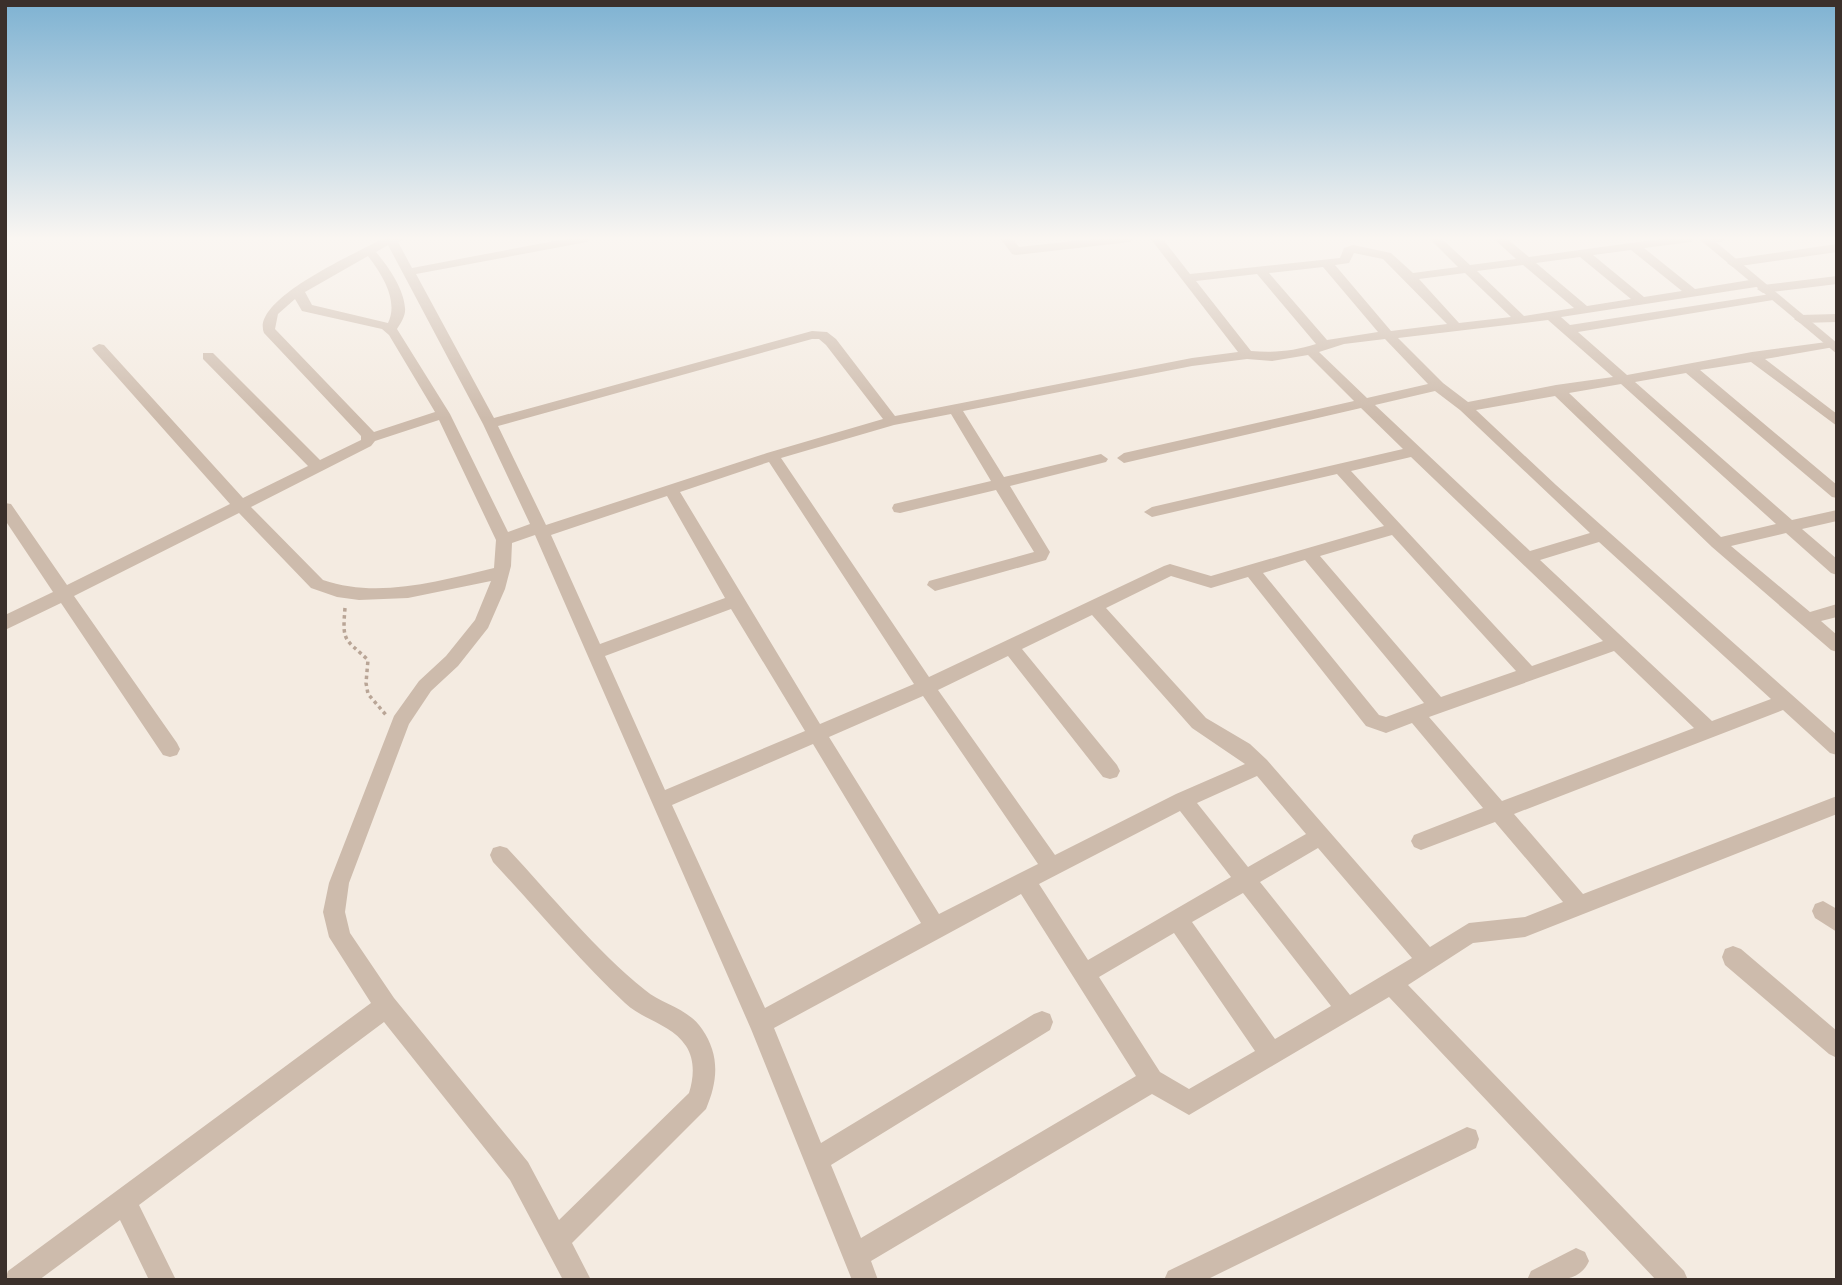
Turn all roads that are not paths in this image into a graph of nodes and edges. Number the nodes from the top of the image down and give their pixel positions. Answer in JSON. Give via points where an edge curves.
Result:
{"nodes":[{"id":1,"x":290,"y":298,"type":"edge"},
{"id":2,"x":301,"y":298,"type":"edge"},
{"id":3,"x":395,"y":298,"type":"edge"},
{"id":4,"x":423,"y":298,"type":"edge"},
{"id":5,"x":1203,"y":298,"type":"edge"},
{"id":6,"x":1280,"y":298,"type":"edge"},
{"id":7,"x":1356,"y":298,"type":"edge"},
{"id":8,"x":1429,"y":298,"type":"edge"},
{"id":9,"x":1499,"y":298,"type":"edge"},
{"id":10,"x":1570,"y":298,"type":"edge"},
{"id":11,"x":1637,"y":298,"type":"edge"},
{"id":12,"x":1660,"y":298,"type":"edge"},
{"id":13,"x":1721,"y":298,"type":"edge"},
{"id":14,"x":1775,"y":298,"type":"edge"},
{"id":15,"x":1641,"y":301,"type":"junction"},
{"id":16,"x":1584,"y":310,"type":"junction"},
{"id":17,"x":1551,"y":315,"type":"junction"},
{"id":18,"x":1837,"y":318,"type":"edge"},
{"id":19,"x":1800,"y":319,"type":"junction"},
{"id":20,"x":1521,"y":320,"type":"junction"},
{"id":21,"x":1457,"y":327,"type":"junction"},
{"id":22,"x":391,"y":329,"type":"junction"},
{"id":23,"x":1566,"y":330,"type":"junction"},
{"id":24,"x":1388,"y":335,"type":"junction"},
{"id":25,"x":1834,"y":342,"type":"edge"},
{"id":26,"x":99,"y":348,"type":"dead end"},
{"id":27,"x":1317,"y":348,"type":"junction"},
{"id":28,"x":1247,"y":355,"type":"junction"},
{"id":29,"x":208,"y":356,"type":"dead end"},
{"id":30,"x":1752,"y":356,"type":"junction"},
{"id":31,"x":1689,"y":368,"type":"junction"},
{"id":32,"x":1622,"y":378,"type":"junction"},
{"id":33,"x":1438,"y":386,"type":"junction"},
{"id":34,"x":1556,"y":389,"type":"junction"},
{"id":35,"x":1367,"y":403,"type":"junction"},
{"id":36,"x":1465,"y":407,"type":"junction"},
{"id":37,"x":954,"y":408,"type":"junction"},
{"id":38,"x":443,"y":414,"type":"junction"},
{"id":39,"x":892,"y":421,"type":"junction"},
{"id":40,"x":1837,"y":421,"type":"edge"},
{"id":41,"x":490,"y":424,"type":"junction"},
{"id":42,"x":370,"y":438,"type":"junction"},
{"id":43,"x":1414,"y":451,"type":"junction"},
{"id":44,"x":772,"y":456,"type":"junction"},
{"id":45,"x":1124,"y":458,"type":"dead end"},
{"id":46,"x":1101,"y":459,"type":"dead end"},
{"id":47,"x":318,"y":467,"type":"junction"},
{"id":48,"x":1340,"y":468,"type":"junction"},
{"id":49,"x":998,"y":482,"type":"junction"},
{"id":50,"x":671,"y":490,"type":"junction"},
{"id":51,"x":1837,"y":493,"type":"edge"},
{"id":52,"x":240,"y":505,"type":"junction"},
{"id":53,"x":5,"y":508,"type":"edge"},
{"id":54,"x":900,"y":508,"type":"dead end"},
{"id":55,"x":1152,"y":512,"type":"dead end"},
{"id":56,"x":1837,"y":515,"type":"edge"},
{"id":57,"x":1787,"y":526,"type":"junction"},
{"id":58,"x":541,"y":529,"type":"junction"},
{"id":59,"x":1393,"y":529,"type":"junction"},
{"id":60,"x":1602,"y":535,"type":"junction"},
{"id":61,"x":504,"y":540,"type":"junction"},
{"id":62,"x":1718,"y":543,"type":"junction"},
{"id":63,"x":1308,"y":554,"type":"junction"},
{"id":64,"x":1528,"y":558,"type":"junction"},
{"id":65,"x":1837,"y":569,"type":"edge"},
{"id":66,"x":1251,"y":570,"type":"junction"},
{"id":67,"x":501,"y":573,"type":"junction"},
{"id":68,"x":935,"y":585,"type":"dead end"},
{"id":69,"x":64,"y":595,"type":"junction"},
{"id":70,"x":735,"y":601,"type":"junction"},
{"id":71,"x":1095,"y":607,"type":"junction"},
{"id":72,"x":1837,"y":610,"type":"edge"},
{"id":73,"x":1807,"y":619,"type":"junction"},
{"id":74,"x":5,"y":623,"type":"edge"},
{"id":75,"x":1617,"y":643,"type":"junction"},
{"id":76,"x":1837,"y":645,"type":"edge"},
{"id":77,"x":1011,"y":647,"type":"junction"},
{"id":78,"x":595,"y":653,"type":"junction"},
{"id":79,"x":1529,"y":674,"type":"junction"},
{"id":80,"x":926,"y":687,"type":"junction"},
{"id":81,"x":1785,"y":701,"type":"junction"},
{"id":82,"x":1437,"y":706,"type":"junction"},
{"id":83,"x":1415,"y":714,"type":"junction"},
{"id":84,"x":1709,"y":730,"type":"junction"},
{"id":85,"x":816,"y":734,"type":"junction"},
{"id":86,"x":1835,"y":744,"type":"edge"},
{"id":87,"x":170,"y":749,"type":"dead end"},
{"id":88,"x":1261,"y":766,"type":"junction"},
{"id":89,"x":1110,"y":771,"type":"dead end"},
{"id":90,"x":1183,"y":800,"type":"junction"},
{"id":91,"x":660,"y":801,"type":"junction"},
{"id":92,"x":1837,"y":805,"type":"edge"},
{"id":93,"x":1499,"y":809,"type":"junction"},
{"id":94,"x":1322,"y":835,"type":"junction"},
{"id":95,"x":1421,"y":841,"type":"dead end"},
{"id":96,"x":500,"y":855,"type":"dead end"},
{"id":97,"x":1051,"y":866,"type":"junction"},
{"id":98,"x":1245,"y":879,"type":"junction"},
{"id":99,"x":1025,"y":881,"type":"junction"},
{"id":100,"x":1580,"y":905,"type":"junction"},
{"id":101,"x":1177,"y":919,"type":"junction"},
{"id":102,"x":935,"y":927,"type":"junction"},
{"id":103,"x":1733,"y":957,"type":"dead end"},
{"id":104,"x":1428,"y":961,"type":"junction"},
{"id":105,"x":1083,"y":974,"type":"junction"},
{"id":106,"x":1391,"y":983,"type":"junction"},
{"id":107,"x":386,"y":1006,"type":"junction"},
{"id":108,"x":1347,"y":1010,"type":"junction"},
{"id":109,"x":1042,"y":1022,"type":"dead end"},
{"id":110,"x":760,"y":1023,"type":"junction"},
{"id":111,"x":1837,"y":1046,"type":"edge"},
{"id":112,"x":1271,"y":1054,"type":"junction"},
{"id":113,"x":1152,"y":1080,"type":"junction"},
{"id":114,"x":1467,"y":1139,"type":"dead end"},
{"id":115,"x":816,"y":1160,"type":"junction"},
{"id":116,"x":123,"y":1199,"type":"junction"},
{"id":117,"x":556,"y":1240,"type":"junction"},
{"id":118,"x":855,"y":1256,"type":"junction"},
{"id":119,"x":1576,"y":1261,"type":"dead end"},
{"id":120,"x":17,"y":1280,"type":"edge"},
{"id":121,"x":163,"y":1280,"type":"edge"},
{"id":122,"x":578,"y":1280,"type":"edge"},
{"id":123,"x":865,"y":1280,"type":"edge"},
{"id":124,"x":1177,"y":1280,"type":"edge"},
{"id":125,"x":1540,"y":1280,"type":"edge"},
{"id":126,"x":1675,"y":1280,"type":"edge"}],
"edges":[{"from":1,"to":42,"type":"street","via":[[273,310],[270,330]]},
{"from":2,"to":22,"type":"street","via":[[311,310]]},
{"from":3,"to":22,"type":"street","via":[[398,316]]},
{"from":4,"to":41,"type":"street"},
{"from":5,"to":28,"type":"street"},
{"from":6,"to":27,"type":"street"},
{"from":7,"to":24,"type":"street"},
{"from":8,"to":21,"type":"street"},
{"from":9,"to":20,"type":"street"},
{"from":10,"to":16,"type":"street"},
{"from":11,"to":15,"type":"street"},
{"from":12,"to":15,"type":"street"},
{"from":13,"to":23,"type":"street"},
{"from":14,"to":19,"type":"street"},
{"from":15,"to":16,"type":"street"},
{"from":16,"to":17,"type":"street"},
{"from":17,"to":20,"type":"street"},
{"from":17,"to":23,"type":"street"},
{"from":18,"to":19,"type":"street"},
{"from":19,"to":25,"type":"street"},
{"from":20,"to":21,"type":"street"},
{"from":21,"to":24,"type":"street"},
{"from":22,"to":38,"type":"street"},
{"from":23,"to":32,"type":"street"},
{"from":24,"to":27,"type":"street"},
{"from":24,"to":33,"type":"street"},
{"from":25,"to":30,"type":"street"},
{"from":26,"to":52,"type":"street"},
{"from":27,"to":28,"type":"street","via":[[1272,357]]},
{"from":27,"to":35,"type":"street"},
{"from":28,"to":37,"type":"street"},
{"from":29,"to":47,"type":"street"},
{"from":30,"to":31,"type":"street"},
{"from":30,"to":40,"type":"street"},
{"from":31,"to":32,"type":"street"},
{"from":31,"to":51,"type":"street"},
{"from":32,"to":34,"type":"street"},
{"from":32,"to":57,"type":"street"},
{"from":33,"to":35,"type":"street"},
{"from":33,"to":36,"type":"street"},
{"from":34,"to":36,"type":"street"},
{"from":34,"to":62,"type":"street"},
{"from":35,"to":43,"type":"street"},
{"from":35,"to":45,"type":"street"},
{"from":36,"to":60,"type":"street"},
{"from":37,"to":39,"type":"street"},
{"from":37,"to":49,"type":"street"},
{"from":38,"to":42,"type":"street"},
{"from":38,"to":61,"type":"street"},
{"from":39,"to":41,"type":"street","via":[[826,337],[812,335]]},
{"from":39,"to":44,"type":"street"},
{"from":41,"to":58,"type":"street"},
{"from":42,"to":47,"type":"street"},
{"from":43,"to":48,"type":"street"},
{"from":43,"to":64,"type":"street"},
{"from":44,"to":50,"type":"street"},
{"from":44,"to":80,"type":"street"},
{"from":46,"to":49,"type":"street"},
{"from":47,"to":52,"type":"street"},
{"from":48,"to":55,"type":"street"},
{"from":48,"to":59,"type":"street"},
{"from":49,"to":54,"type":"street"},
{"from":49,"to":68,"type":"street","via":[[1042,554]]},
{"from":50,"to":58,"type":"street"},
{"from":50,"to":70,"type":"street"},
{"from":52,"to":67,"type":"street","via":[[328,590],[396,593]]},
{"from":52,"to":69,"type":"street"},
{"from":53,"to":69,"type":"street"},
{"from":56,"to":57,"type":"street"},
{"from":57,"to":62,"type":"street"},
{"from":57,"to":65,"type":"street"},
{"from":58,"to":61,"type":"street"},
{"from":58,"to":78,"type":"street"},
{"from":59,"to":63,"type":"street"},
{"from":59,"to":79,"type":"street"},
{"from":60,"to":64,"type":"street"},
{"from":60,"to":81,"type":"street"},
{"from":61,"to":67,"type":"street"},
{"from":62,"to":73,"type":"street"},
{"from":63,"to":66,"type":"street"},
{"from":63,"to":82,"type":"street"},
{"from":64,"to":75,"type":"street"},
{"from":66,"to":71,"type":"street","via":[[1211,582],[1170,570]]},
{"from":66,"to":83,"type":"street","via":[[1373,721],[1387,725]]},
{"from":67,"to":107,"type":"street","via":[[482,623],[425,686],[401,721],[339,883],[334,912],[340,937]]},
{"from":69,"to":74,"type":"street"},
{"from":69,"to":87,"type":"street"},
{"from":70,"to":78,"type":"street"},
{"from":70,"to":85,"type":"street"},
{"from":71,"to":77,"type":"street"},
{"from":71,"to":88,"type":"street","via":[[1199,723]]},
{"from":72,"to":73,"type":"street"},
{"from":73,"to":76,"type":"street"},
{"from":75,"to":79,"type":"street"},
{"from":75,"to":84,"type":"street"},
{"from":77,"to":80,"type":"street"},
{"from":77,"to":89,"type":"street"},
{"from":78,"to":91,"type":"street"},
{"from":79,"to":82,"type":"street"},
{"from":80,"to":85,"type":"street"},
{"from":80,"to":97,"type":"street"},
{"from":81,"to":84,"type":"street"},
{"from":81,"to":86,"type":"street"},
{"from":82,"to":83,"type":"street"},
{"from":83,"to":93,"type":"street"},
{"from":84,"to":93,"type":"street"},
{"from":85,"to":91,"type":"street"},
{"from":85,"to":102,"type":"street"},
{"from":88,"to":90,"type":"street"},
{"from":88,"to":94,"type":"street"},
{"from":90,"to":97,"type":"street"},
{"from":90,"to":98,"type":"street"},
{"from":91,"to":110,"type":"street"},
{"from":92,"to":100,"type":"street"},
{"from":93,"to":95,"type":"street"},
{"from":93,"to":100,"type":"street"},
{"from":94,"to":98,"type":"street"},
{"from":94,"to":104,"type":"street"},
{"from":96,"to":117,"type":"street","via":[[638,1000],[683,1023],[695,1038],[706,1074],[698,1101]]},
{"from":97,"to":99,"type":"street"},
{"from":98,"to":101,"type":"street"},
{"from":98,"to":108,"type":"street"},
{"from":99,"to":102,"type":"street"},
{"from":99,"to":105,"type":"street"},
{"from":100,"to":104,"type":"street","via":[[1525,927],[1469,933]]},
{"from":101,"to":105,"type":"street"},
{"from":101,"to":112,"type":"street"},
{"from":102,"to":110,"type":"street"},
{"from":103,"to":111,"type":"street"},
{"from":104,"to":106,"type":"street"},
{"from":105,"to":113,"type":"street"},
{"from":106,"to":108,"type":"street"},
{"from":106,"to":126,"type":"street"},
{"from":107,"to":116,"type":"street"},
{"from":107,"to":117,"type":"street","via":[[519,1171]]},
{"from":108,"to":112,"type":"street"},
{"from":109,"to":115,"type":"street"},
{"from":110,"to":115,"type":"street"},
{"from":112,"to":113,"type":"street","via":[[1189,1103]]},
{"from":113,"to":118,"type":"street"},
{"from":114,"to":124,"type":"street"},
{"from":115,"to":118,"type":"street"},
{"from":116,"to":120,"type":"street"},
{"from":116,"to":121,"type":"street"},
{"from":117,"to":122,"type":"street"},
{"from":118,"to":123,"type":"street"},
{"from":119,"to":125,"type":"street"}]}
